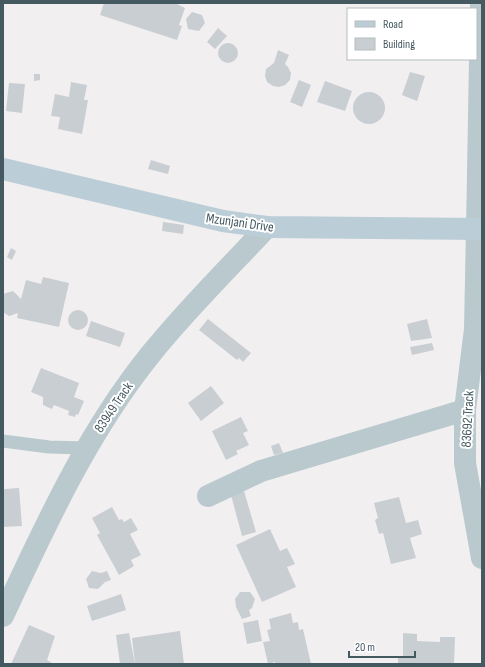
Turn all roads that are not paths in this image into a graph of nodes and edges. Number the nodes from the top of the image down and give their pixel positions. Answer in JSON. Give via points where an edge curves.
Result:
{"nodes":[{"id":1,"x":481,"y":3,"type":"edge"},
{"id":2,"x":3,"y":169,"type":"edge"},
{"id":3,"x":267,"y":227,"type":"junction"},
{"id":4,"x":480,"y":229,"type":"edge"},
{"id":5,"x":464,"y":410,"type":"junction"},
{"id":6,"x":3,"y":441,"type":"edge"},
{"id":7,"x":86,"y":448,"type":"junction"},
{"id":8,"x":208,"y":496,"type":"dead end"},
{"id":9,"x":482,"y":558,"type":"edge"},
{"id":10,"x":3,"y":616,"type":"edge"}],
"edges":[{"from":1,"to":4,"type":"street","name":"83692 Track"},
{"from":2,"to":3,"type":"main road","name":"Mzunjani Drive","via":[[223,221]]},
{"from":3,"to":4,"type":"main road","name":"Mzunjani Drive"},
{"from":3,"to":7,"type":"street","name":"83949 Track","via":[[185,313],[149,356]]},
{"from":4,"to":5,"type":"street","name":"83692 Track","via":[[475,329]]},
{"from":5,"to":8,"type":"street","via":[[261,471]]},
{"from":5,"to":9,"type":"street","name":"83692 Track","via":[[465,463]]},
{"from":6,"to":7,"type":"lane","via":[[49,447]]},
{"from":7,"to":10,"type":"street","name":"83949 Track"}]}
